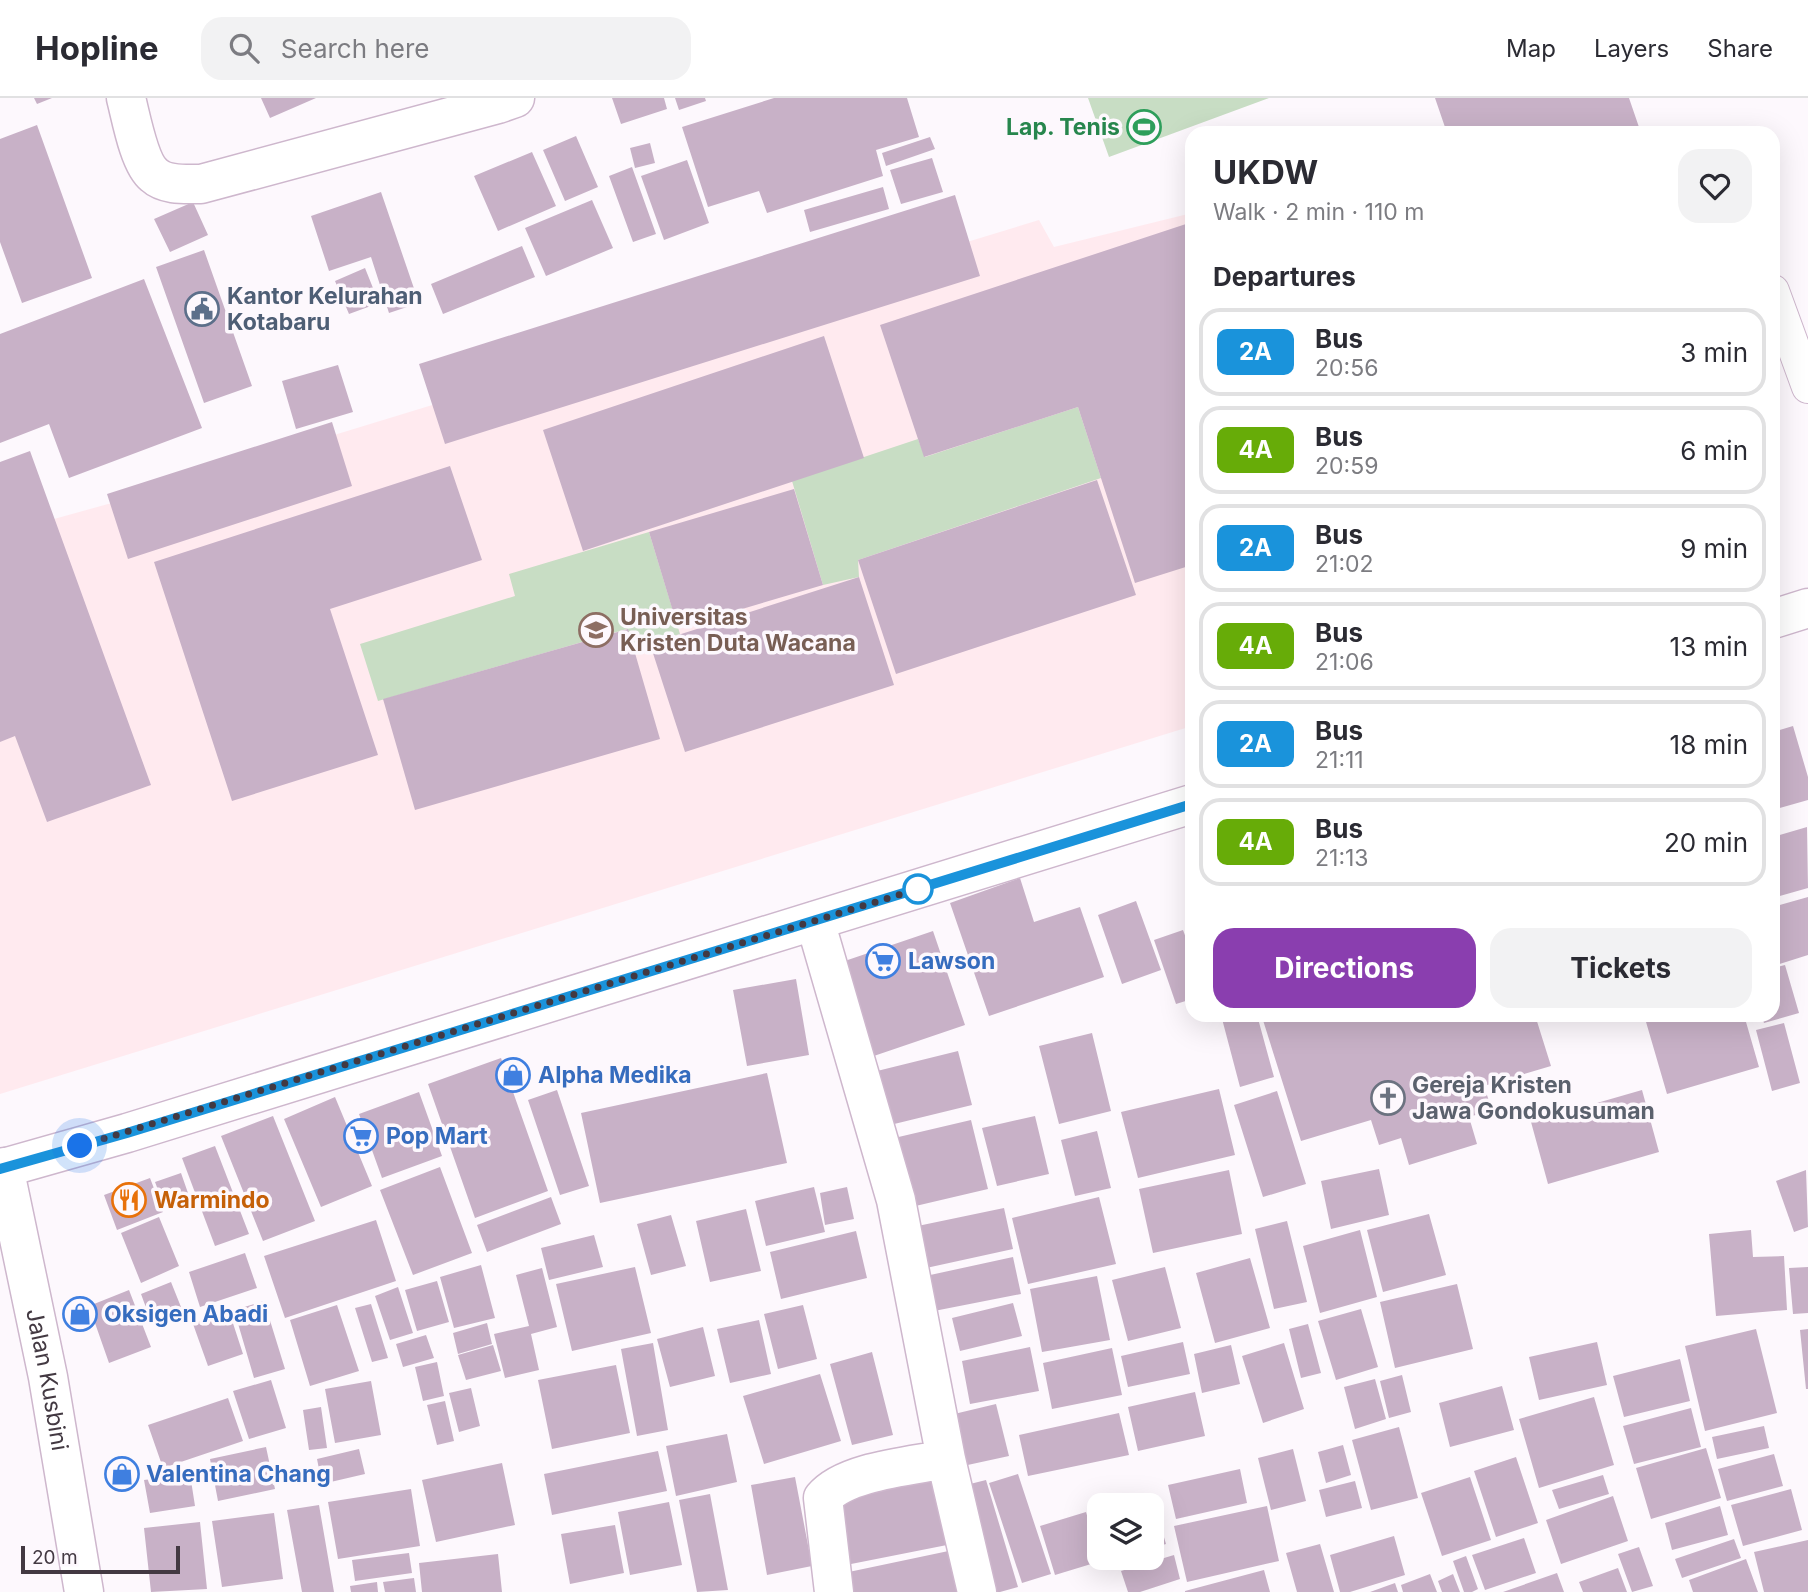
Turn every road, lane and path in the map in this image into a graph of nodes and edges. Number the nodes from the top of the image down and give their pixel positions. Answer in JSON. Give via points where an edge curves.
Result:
{"nodes":[{"id":1,"x":126,"y":98,"type":"edge"},
{"id":2,"x":515,"y":98,"type":"edge"},
{"id":3,"x":1780,"y":310,"type":"edge"},
{"id":4,"x":1808,"y":387,"type":"edge"},
{"id":5,"x":1808,"y":608,"type":"edge"},
{"id":6,"x":1780,"y":617,"type":"edge"},
{"id":7,"x":1185,"y":806,"type":"edge"},
{"id":8,"x":815,"y":921,"type":"junction"},
{"id":9,"x":2,"y":1168,"type":"edge"},
{"id":10,"x":946,"y":1459,"type":"junction"},
{"id":11,"x":84,"y":1592,"type":"edge"},
{"id":12,"x":834,"y":1592,"type":"edge"},
{"id":13,"x":977,"y":1592,"type":"edge"}],
"edges":[{"from":1,"to":2,"type":"main road","via":[[141,153],[153,175],[176,185],[201,184]]},
{"from":3,"to":4,"type":"lane"},
{"from":5,"to":6,"type":"main road"},
{"from":7,"to":8,"type":"main road"},
{"from":8,"to":9,"type":"main road"},
{"from":8,"to":10,"type":"main road","via":[[896,1200]]},
{"from":9,"to":11,"type":"main road","name":"Jalan Kusbini","via":[[48,1377]]},
{"from":10,"to":12,"type":"main road","via":[[868,1475],[831,1488],[823,1498]]},
{"from":10,"to":13,"type":"main road"}]}
